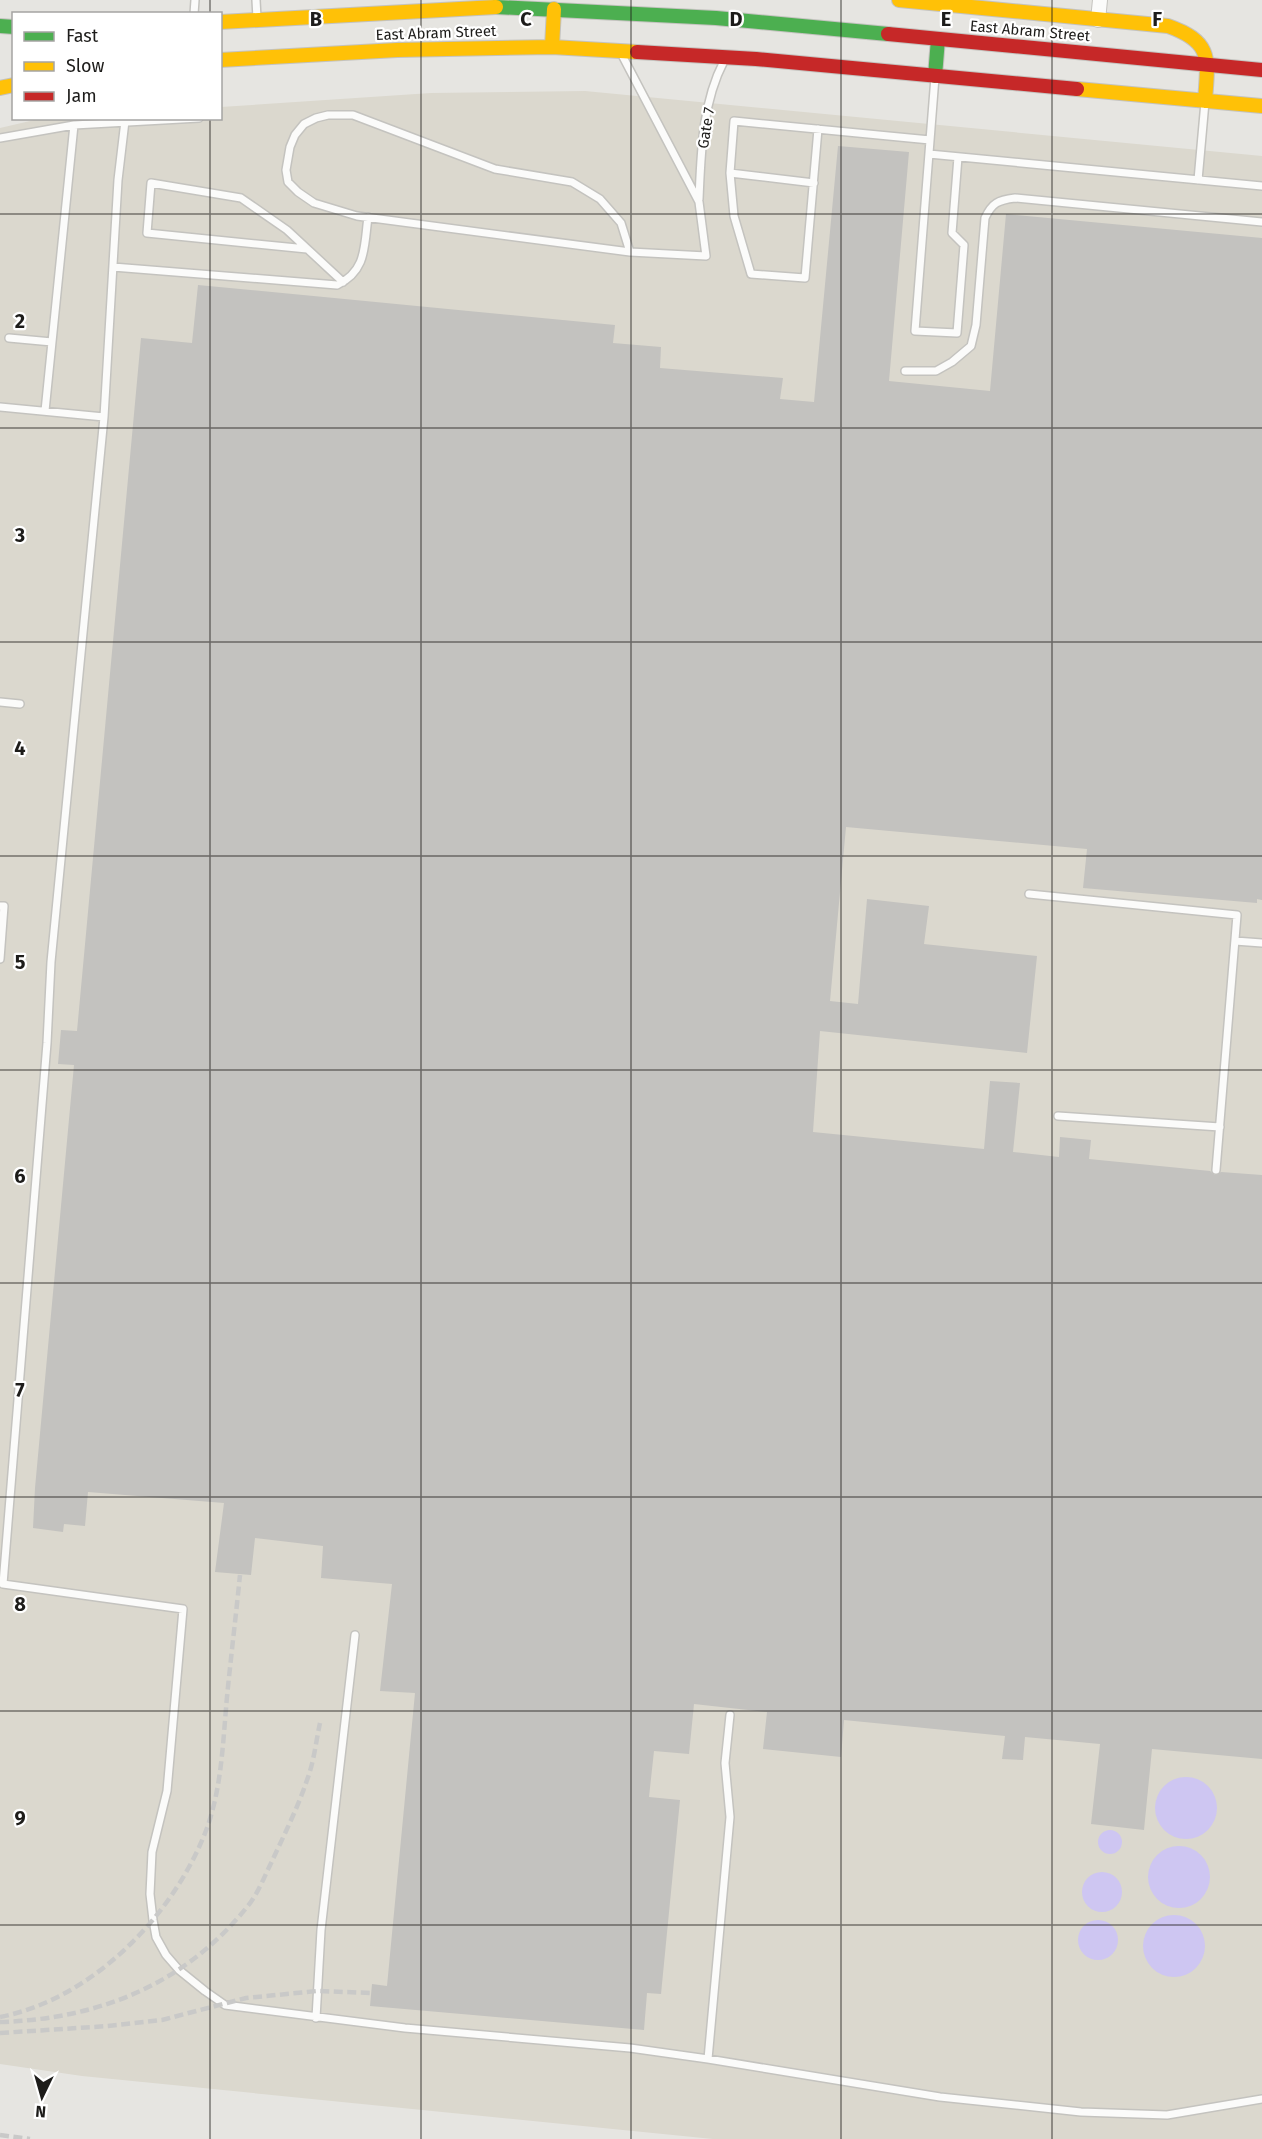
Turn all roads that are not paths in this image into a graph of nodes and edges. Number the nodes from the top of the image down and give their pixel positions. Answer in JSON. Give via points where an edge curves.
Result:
{"nodes":[{"id":1,"x":256,"y":0,"type":"edge"},
{"id":2,"x":899,"y":0,"type":"edge"},
{"id":3,"x":1100,"y":0,"type":"edge"},
{"id":4,"x":958,"y":3,"type":"edge"},
{"id":5,"x":553,"y":4,"type":"edge"},
{"id":6,"x":416,"y":5,"type":"edge"},
{"id":7,"x":994,"y":5,"type":"edge"},
{"id":8,"x":256,"y":20,"type":"junction"},
{"id":9,"x":1098,"y":20,"type":"junction"},
{"id":10,"x":222,"y":22,"type":"edge"},
{"id":11,"x":938,"y":39,"type":"junction"},
{"id":12,"x":552,"y":46,"type":"junction"},
{"id":13,"x":620,"y":50,"type":"junction"},
{"id":14,"x":726,"y":57,"type":"junction"},
{"id":15,"x":222,"y":60,"type":"edge"},
{"id":16,"x":1207,"y":64,"type":"junction"},
{"id":17,"x":1262,"y":70,"type":"edge"},
{"id":18,"x":935,"y":76,"type":"junction"},
{"id":19,"x":1205,"y":100,"type":"junction"},
{"id":20,"x":1262,"y":106,"type":"edge"},
{"id":21,"x":150,"y":120,"type":"edge"},
{"id":22,"x":125,"y":121,"type":"junction"},
{"id":23,"x":74,"y":125,"type":"junction"},
{"id":24,"x":819,"y":129,"type":"junction"},
{"id":25,"x":0,"y":138,"type":"edge"},
{"id":26,"x":930,"y":140,"type":"junction"},
{"id":27,"x":929,"y":154,"type":"junction"},
{"id":28,"x":958,"y":157,"type":"junction"},
{"id":29,"x":730,"y":173,"type":"junction"},
{"id":30,"x":1198,"y":180,"type":"junction"},
{"id":31,"x":814,"y":183,"type":"junction"},
{"id":32,"x":1262,"y":186,"type":"edge"},
{"id":33,"x":699,"y":202,"type":"junction"},
{"id":34,"x":368,"y":217,"type":"junction"},
{"id":35,"x":1262,"y":222,"type":"edge"},
{"id":36,"x":307,"y":249,"type":"junction"},
{"id":37,"x":630,"y":252,"type":"junction"},
{"id":38,"x":113,"y":267,"type":"junction"},
{"id":39,"x":343,"y":282,"type":"junction"},
{"id":40,"x":9,"y":338,"type":"dead end"},
{"id":41,"x":52,"y":342,"type":"junction"},
{"id":42,"x":905,"y":371,"type":"dead end"},
{"id":43,"x":0,"y":407,"type":"edge"},
{"id":44,"x":45,"y":411,"type":"junction"},
{"id":45,"x":104,"y":417,"type":"junction"},
{"id":46,"x":0,"y":702,"type":"edge"},
{"id":47,"x":20,"y":704,"type":"dead end"},
{"id":48,"x":1029,"y":894,"type":"dead end"},
{"id":49,"x":0,"y":906,"type":"edge"},
{"id":50,"x":1235,"y":941,"type":"junction"},
{"id":51,"x":1262,"y":943,"type":"edge"},
{"id":52,"x":0,"y":959,"type":"edge"},
{"id":53,"x":1058,"y":1116,"type":"dead end"},
{"id":54,"x":1220,"y":1127,"type":"junction"},
{"id":55,"x":1216,"y":1170,"type":"dead end"},
{"id":56,"x":355,"y":1635,"type":"dead end"},
{"id":57,"x":730,"y":1715,"type":"dead end"},
{"id":58,"x":316,"y":2018,"type":"junction"},
{"id":59,"x":708,"y":2059,"type":"junction"},
{"id":60,"x":1262,"y":2099,"type":"edge"}],
"edges":[{"from":1,"to":8,"type":"lane"},
{"from":2,"to":4,"type":"main road"},
{"from":3,"to":9,"type":"street"},
{"from":4,"to":7,"type":"main road"},
{"from":5,"to":6,"type":"main road","name":"East Abram Street"},
{"from":5,"to":11,"type":"main road","name":"East Abram Street"},
{"from":5,"to":12,"type":"main road"},
{"from":6,"to":8,"type":"main road","name":"East Abram Street"},
{"from":7,"to":9,"type":"main road"},
{"from":8,"to":10,"type":"main road","name":"East Abram Street"},
{"from":9,"to":16,"type":"main road","via":[[1184,31],[1196,37],[1204,48]]},
{"from":11,"to":16,"type":"main road","name":"East Abram Street"},
{"from":11,"to":18,"type":"main road"},
{"from":12,"to":13,"type":"main road","name":"East Abram Street"},
{"from":12,"to":15,"type":"main road","name":"East Abram Street"},
{"from":13,"to":14,"type":"main road","name":"East Abram Street"},
{"from":13,"to":33,"type":"lane"},
{"from":14,"to":18,"type":"main road","name":"East Abram Street"},
{"from":14,"to":33,"type":"lane","name":"Gate 7","via":[[716,75],[703,133]]},
{"from":16,"to":17,"type":"main road","name":"East Abram Street"},
{"from":16,"to":19,"type":"main road"},
{"from":18,"to":19,"type":"main road","name":"East Abram Street"},
{"from":18,"to":26,"type":"lane"},
{"from":19,"to":20,"type":"main road","name":"East Abram Street"},
{"from":19,"to":30,"type":"lane"},
{"from":21,"to":22,"type":"lane"},
{"from":22,"to":23,"type":"lane"},
{"from":22,"to":38,"type":"lane"},
{"from":23,"to":25,"type":"lane"},
{"from":23,"to":41,"type":"lane"},
{"from":24,"to":26,"type":"lane"},
{"from":24,"to":29,"type":"lane","via":[[734,121]]},
{"from":24,"to":31,"type":"lane"},
{"from":26,"to":27,"type":"lane"},
{"from":27,"to":28,"type":"lane"},
{"from":27,"to":28,"type":"lane","via":[[915,331],[957,333],[964,245],[952,233]]},
{"from":28,"to":30,"type":"lane"},
{"from":29,"to":31,"type":"lane"},
{"from":29,"to":31,"type":"lane","via":[[734,216],[751,274],[805,279]]},
{"from":30,"to":32,"type":"lane"},
{"from":33,"to":37,"type":"lane","via":[[706,256]]},
{"from":34,"to":37,"type":"lane"},
{"from":34,"to":37,"type":"lane","via":[[315,202],[288,182],[290,147],[304,124],[328,115],[353,115],[495,169],[572,182],[600,199],[621,224]]},
{"from":34,"to":39,"type":"lane","via":[[361,264]]},
{"from":35,"to":42,"type":"lane","via":[[1015,198],[1001,200],[991,205],[985,218],[971,346],[936,371]]},
{"from":36,"to":36,"type":"lane","via":[[241,198],[151,183],[147,233]]},
{"from":36,"to":39,"type":"lane"},
{"from":38,"to":39,"type":"lane","via":[[316,284]]},
{"from":38,"to":45,"type":"lane"},
{"from":40,"to":41,"type":"lane"},
{"from":41,"to":44,"type":"lane"},
{"from":43,"to":44,"type":"lane"},
{"from":44,"to":45,"type":"lane"},
{"from":45,"to":58,"type":"lane","via":[[51,962],[3,1584],[183,1609],[167,1791],[152,1852],[150,1894],[156,1937],[179,1970],[225,2005]]},
{"from":46,"to":47,"type":"lane"},
{"from":48,"to":50,"type":"lane","via":[[1237,915]]},
{"from":49,"to":52,"type":"lane","via":[[4,906]]},
{"from":50,"to":51,"type":"lane"},
{"from":50,"to":54,"type":"lane"},
{"from":53,"to":54,"type":"lane"},
{"from":54,"to":55,"type":"lane"},
{"from":56,"to":58,"type":"lane","via":[[321,1930]]},
{"from":57,"to":59,"type":"lane","via":[[725,1763],[730,1816]]},
{"from":58,"to":59,"type":"lane"},
{"from":59,"to":60,"type":"lane","via":[[940,2097],[1081,2112],[1167,2115]]}]}
